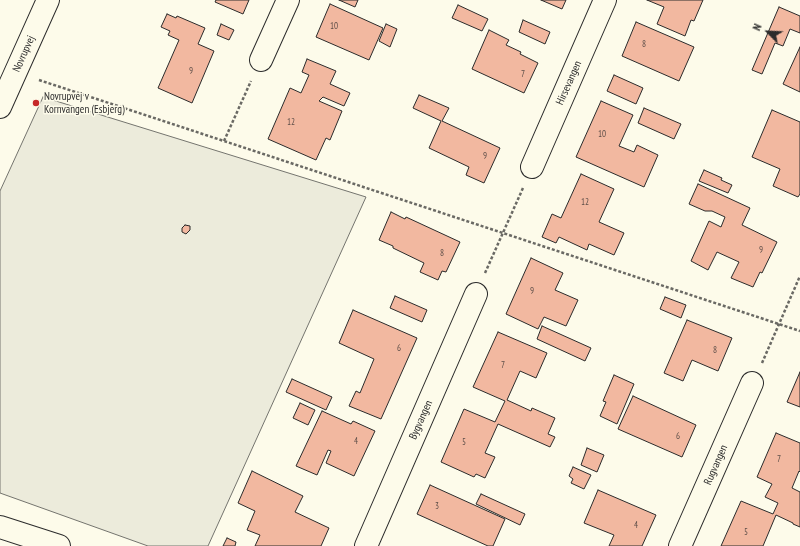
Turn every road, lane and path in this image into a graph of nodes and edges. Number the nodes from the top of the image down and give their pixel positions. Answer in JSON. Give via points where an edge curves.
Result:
{"nodes":[{"id":1,"x":48,"y":0,"type":"edge"},
{"id":2,"x":288,"y":0,"type":"edge"},
{"id":3,"x":605,"y":0,"type":"edge"},
{"id":4,"x":261,"y":60,"type":"joint"},
{"id":5,"x":16,"y":72,"type":"junction"},
{"id":6,"x":0,"y":107,"type":"edge"},
{"id":7,"x":224,"y":141,"type":"junction"},
{"id":8,"x":532,"y":167,"type":"joint"},
{"id":9,"x":503,"y":233,"type":"junction"},
{"id":10,"x":800,"y":276,"type":"edge"},
{"id":11,"x":476,"y":294,"type":"joint"},
{"id":12,"x":779,"y":324,"type":"junction"},
{"id":13,"x":800,"y":330,"type":"edge"},
{"id":14,"x":752,"y":383,"type":"joint"},
{"id":15,"x":0,"y":527,"type":"edge"},
{"id":16,"x":58,"y":546,"type":"edge"},
{"id":17,"x":366,"y":546,"type":"edge"},
{"id":18,"x":680,"y":546,"type":"edge"}],
"edges":[{"from":1,"to":5,"type":"street","name":"Novrupvej"},
{"from":2,"to":4,"type":"street"},
{"from":3,"to":8,"type":"street","name":"Hirsevangen"},
{"from":4,"to":7,"type":"path"},
{"from":5,"to":6,"type":"street","name":"Novrupvej"},
{"from":5,"to":7,"type":"path"},
{"from":7,"to":9,"type":"path"},
{"from":8,"to":9,"type":"path"},
{"from":9,"to":11,"type":"path"},
{"from":9,"to":12,"type":"path"},
{"from":10,"to":12,"type":"path"},
{"from":11,"to":17,"type":"street","name":"Bygvangen"},
{"from":12,"to":13,"type":"path"},
{"from":12,"to":14,"type":"path"},
{"from":14,"to":18,"type":"street","name":"Rugvangen"},
{"from":15,"to":16,"type":"street"}]}
